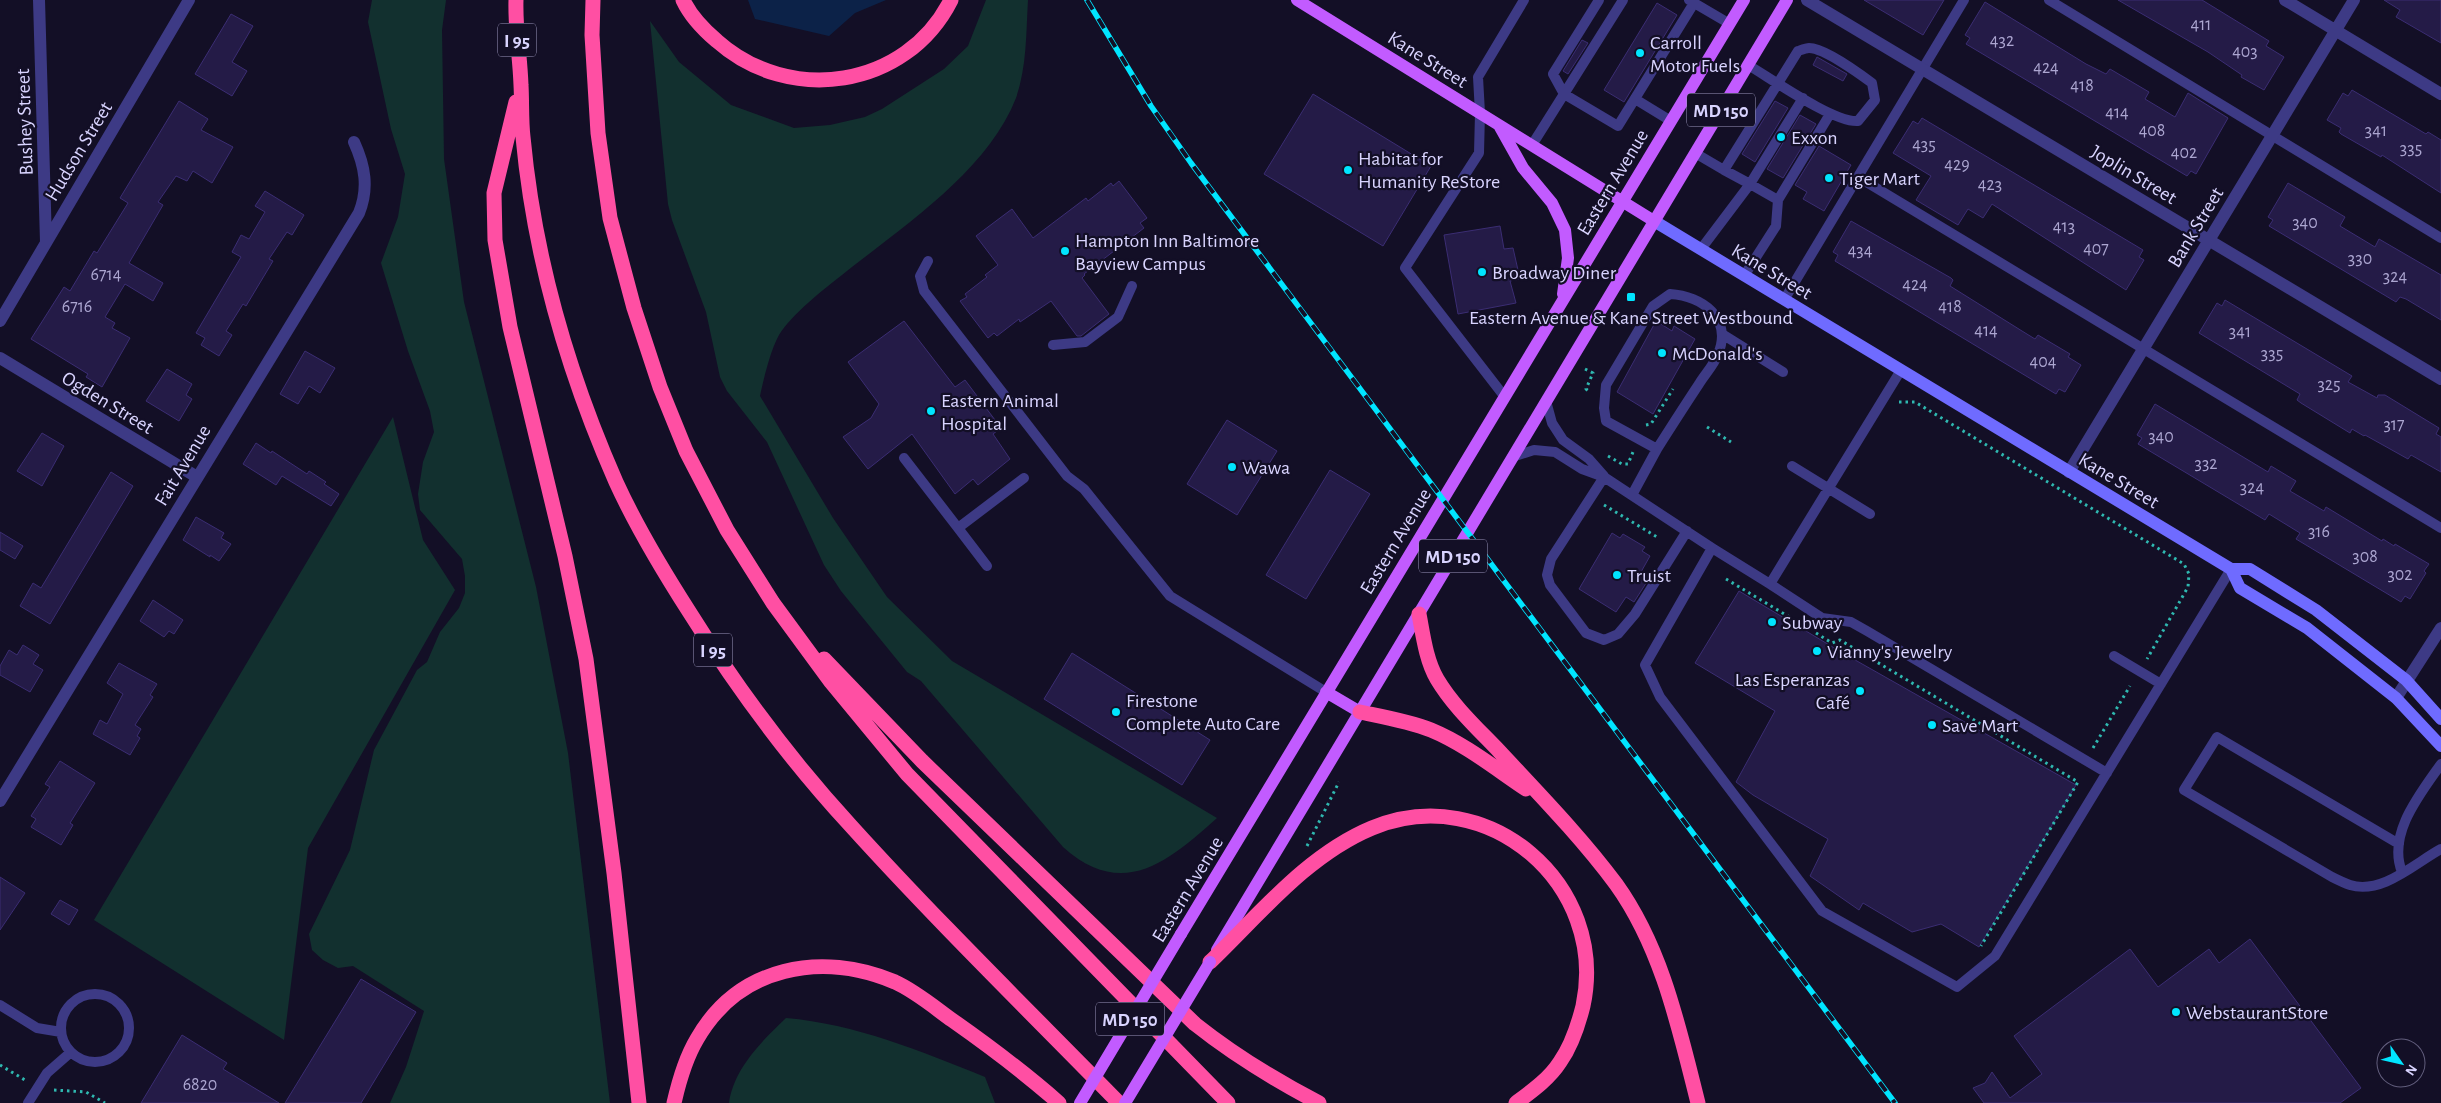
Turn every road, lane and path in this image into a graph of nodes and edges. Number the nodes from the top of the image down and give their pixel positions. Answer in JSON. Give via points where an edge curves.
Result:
{"nodes":[{"id":1,"x":39,"y":0,"type":"edge"},
{"id":2,"x":189,"y":0,"type":"edge"},
{"id":3,"x":516,"y":0,"type":"edge"},
{"id":4,"x":593,"y":0,"type":"edge"},
{"id":5,"x":683,"y":0,"type":"edge"},
{"id":6,"x":951,"y":0,"type":"edge"},
{"id":7,"x":1297,"y":0,"type":"edge"},
{"id":8,"x":1524,"y":0,"type":"edge"},
{"id":9,"x":1599,"y":0,"type":"edge"},
{"id":10,"x":1623,"y":0,"type":"edge"},
{"id":11,"x":1744,"y":0,"type":"edge"},
{"id":12,"x":1787,"y":0,"type":"edge"},
{"id":13,"x":1807,"y":0,"type":"edge"},
{"id":14,"x":1964,"y":0,"type":"edge"},
{"id":15,"x":2049,"y":0,"type":"edge"},
{"id":16,"x":2285,"y":0,"type":"edge"},
{"id":17,"x":2354,"y":0,"type":"edge"},
{"id":18,"x":1691,"y":1,"type":"edge"},
{"id":19,"x":1730,"y":24,"type":"junction"},
{"id":20,"x":2335,"y":30,"type":"junction"},
{"id":21,"x":1748,"y":65,"type":"junction"},
{"id":22,"x":1923,"y":70,"type":"junction"},
{"id":23,"x":521,"y":81,"type":"junction"},
{"id":24,"x":1777,"y":83,"type":"junction"},
{"id":25,"x":1564,"y":94,"type":"junction"},
{"id":26,"x":2441,"y":94,"type":"edge"},
{"id":27,"x":1803,"y":98,"type":"junction"},
{"id":28,"x":1635,"y":99,"type":"junction"},
{"id":29,"x":1480,"y":113,"type":"junction"},
{"id":30,"x":1833,"y":115,"type":"junction"},
{"id":31,"x":1671,"y":120,"type":"junction"},
{"id":32,"x":1498,"y":124,"type":"junction"},
{"id":33,"x":2271,"y":136,"type":"junction"},
{"id":34,"x":354,"y":142,"type":"dead end"},
{"id":35,"x":1532,"y":146,"type":"junction"},
{"id":36,"x":1695,"y":153,"type":"junction"},
{"id":37,"x":1724,"y":170,"type":"junction"},
{"id":38,"x":1858,"y":177,"type":"junction"},
{"id":39,"x":1750,"y":184,"type":"junction"},
{"id":40,"x":1778,"y":200,"type":"junction"},
{"id":41,"x":1622,"y":201,"type":"junction"},
{"id":42,"x":1654,"y":221,"type":"junction"},
{"id":43,"x":2441,"y":238,"type":"edge"},
{"id":44,"x":2209,"y":240,"type":"junction"},
{"id":45,"x":46,"y":242,"type":"junction"},
{"id":46,"x":1701,"y":249,"type":"junction"},
{"id":47,"x":928,"y":261,"type":"dead end"},
{"id":48,"x":1744,"y":276,"type":"junction"},
{"id":49,"x":1132,"y":286,"type":"dead end"},
{"id":50,"x":1563,"y":300,"type":"junction"},
{"id":51,"x":1784,"y":300,"type":"junction"},
{"id":52,"x":0,"y":320,"type":"edge"},
{"id":53,"x":1722,"y":334,"type":"junction"},
{"id":54,"x":1053,"y":345,"type":"dead end"},
{"id":55,"x":2143,"y":349,"type":"junction"},
{"id":56,"x":0,"y":358,"type":"edge"},
{"id":57,"x":1584,"y":369,"type":"dead end"},
{"id":58,"x":1901,"y":370,"type":"junction"},
{"id":59,"x":1783,"y":372,"type":"dead end"},
{"id":60,"x":2441,"y":379,"type":"edge"},
{"id":61,"x":1673,"y":389,"type":"dead end"},
{"id":62,"x":1590,"y":392,"type":"dead end"},
{"id":63,"x":1504,"y":396,"type":"junction"},
{"id":64,"x":1546,"y":401,"type":"junction"},
{"id":65,"x":1899,"y":402,"type":"dead end"},
{"id":66,"x":1639,"y":421,"type":"dead end"},
{"id":67,"x":1706,"y":427,"type":"dead end"},
{"id":68,"x":1731,"y":442,"type":"dead end"},
{"id":69,"x":1656,"y":449,"type":"junction"},
{"id":70,"x":1512,"y":457,"type":"junction"},
{"id":71,"x":904,"y":458,"type":"dead end"},
{"id":72,"x":1792,"y":466,"type":"dead end"},
{"id":73,"x":2069,"y":472,"type":"junction"},
{"id":74,"x":197,"y":477,"type":"junction"},
{"id":75,"x":1604,"y":477,"type":"junction"},
{"id":76,"x":1024,"y":478,"type":"dead end"},
{"id":77,"x":1829,"y":488,"type":"junction"},
{"id":78,"x":1632,"y":495,"type":"junction"},
{"id":79,"x":1604,"y":504,"type":"dead end"},
{"id":80,"x":1870,"y":514,"type":"dead end"},
{"id":81,"x":958,"y":528,"type":"junction"},
{"id":82,"x":2441,"y":528,"type":"edge"},
{"id":83,"x":1687,"y":531,"type":"junction"},
{"id":84,"x":1657,"y":538,"type":"dead end"},
{"id":85,"x":1712,"y":548,"type":"junction"},
{"id":86,"x":987,"y":566,"type":"dead end"},
{"id":87,"x":2231,"y":569,"type":"junction"},
{"id":88,"x":1726,"y":579,"type":"dead end"},
{"id":89,"x":1770,"y":584,"type":"junction"},
{"id":90,"x":773,"y":603,"type":"junction"},
{"id":91,"x":1419,"y":614,"type":"junction"},
{"id":92,"x":1799,"y":623,"type":"dead end"},
{"id":93,"x":1807,"y":628,"type":"dead end"},
{"id":94,"x":2441,"y":628,"type":"edge"},
{"id":95,"x":2114,"y":656,"type":"dead end"},
{"id":96,"x":2145,"y":661,"type":"dead end"},
{"id":97,"x":2406,"y":680,"type":"junction"},
{"id":98,"x":2161,"y":684,"type":"junction"},
{"id":99,"x":2130,"y":686,"type":"dead end"},
{"id":100,"x":1326,"y":692,"type":"junction"},
{"id":101,"x":2396,"y":698,"type":"junction"},
{"id":102,"x":1360,"y":712,"type":"junction"},
{"id":103,"x":2441,"y":719,"type":"edge"},
{"id":104,"x":2441,"y":746,"type":"edge"},
{"id":105,"x":2092,"y":750,"type":"dead end"},
{"id":106,"x":2441,"y":764,"type":"edge"},
{"id":107,"x":2107,"y":773,"type":"junction"},
{"id":108,"x":2076,"y":776,"type":"dead end"},
{"id":109,"x":1340,"y":780,"type":"dead end"},
{"id":110,"x":2074,"y":780,"type":"junction"},
{"id":111,"x":0,"y":801,"type":"edge"},
{"id":112,"x":1547,"y":802,"type":"junction"},
{"id":113,"x":2399,"y":844,"type":"junction"},
{"id":114,"x":2441,"y":849,"type":"edge"},
{"id":115,"x":1304,"y":851,"type":"dead end"},
{"id":116,"x":2402,"y":872,"type":"junction"},
{"id":117,"x":1981,"y":946,"type":"dead end"},
{"id":118,"x":1210,"y":962,"type":"junction"},
{"id":119,"x":0,"y":1005,"type":"edge"},
{"id":120,"x":61,"y":1032,"type":"junction"},
{"id":121,"x":71,"y":1052,"type":"junction"},
{"id":122,"x":28,"y":1103,"type":"edge"},
{"id":123,"x":639,"y":1103,"type":"edge"},
{"id":124,"x":674,"y":1103,"type":"edge"},
{"id":125,"x":1059,"y":1103,"type":"edge"},
{"id":126,"x":1080,"y":1103,"type":"edge"},
{"id":127,"x":1119,"y":1103,"type":"edge"},
{"id":128,"x":1125,"y":1103,"type":"edge"},
{"id":129,"x":1228,"y":1103,"type":"edge"},
{"id":130,"x":1319,"y":1103,"type":"edge"},
{"id":131,"x":1516,"y":1103,"type":"edge"},
{"id":132,"x":1698,"y":1103,"type":"edge"}],
"edges":[{"from":1,"to":45,"type":"street","name":"Bushey Street"},
{"from":2,"to":45,"type":"street","name":"Hudson Street"},
{"from":3,"to":23,"type":"highway","number":"I 95","via":[[515,29]]},
{"from":4,"to":90,"type":"highway","via":[[598,133],[610,218],[634,308],[660,387],[686,451],[727,530]]},
{"from":5,"to":6,"type":"highway","via":[[707,32],[733,56],[762,70],[794,79],[828,81],[897,60],[926,36]]},
{"from":7,"to":29,"type":"main road","name":"Kane Street"},
{"from":8,"to":29,"type":"lane","via":[[1478,76]]},
{"from":9,"to":25,"type":"lane","via":[[1553,74]]},
{"from":10,"to":25,"type":"lane"},
{"from":11,"to":19,"type":"main road","name":"Eastern Avenue","number":"MD 150"},
{"from":12,"to":21,"type":"main road","number":"MD 150"},
{"from":13,"to":22,"type":"street","name":"Joplin Street"},
{"from":14,"to":22,"type":"lane"},
{"from":15,"to":33,"type":"lane"},
{"from":16,"to":20,"type":"street"},
{"from":17,"to":20,"type":"street","name":"Bank Street"},
{"from":18,"to":19,"type":"lane"},
{"from":18,"to":28,"type":"lane"},
{"from":19,"to":31,"type":"main road","name":"Eastern Avenue","number":"MD 150"},
{"from":20,"to":26,"type":"street"},
{"from":20,"to":33,"type":"street","name":"Bank Street"},
{"from":21,"to":24,"type":"lane"},
{"from":21,"to":36,"type":"main road","number":"MD 150"},
{"from":22,"to":38,"type":"lane"},
{"from":22,"to":44,"type":"street","name":"Joplin Street"},
{"from":23,"to":123,"type":"highway","via":[[494,193],[495,240],[510,327],[565,556],[586,659],[613,864]]},
{"from":23,"to":127,"type":"highway","number":"I 95","via":[[522,136],[537,232],[557,320],[617,483],[658,564],[712,649],[769,728],[850,825]]},
{"from":24,"to":27,"type":"lane"},
{"from":24,"to":30,"type":"lane","via":[[1798,51],[1810,48],[1872,83],[1875,100],[1858,121],[1850,122]]},
{"from":24,"to":37,"type":"lane"},
{"from":25,"to":28,"type":"lane","via":[[1618,126]]},
{"from":25,"to":35,"type":"lane"},
{"from":27,"to":30,"type":"lane"},
{"from":27,"to":39,"type":"lane"},
{"from":28,"to":31,"type":"lane"},
{"from":29,"to":32,"type":"main road","name":"Kane Street"},
{"from":29,"to":63,"type":"lane","via":[[1479,153],[1406,268]]},
{"from":30,"to":40,"type":"lane"},
{"from":31,"to":41,"type":"main road","name":"Eastern Avenue","number":"MD 150"},
{"from":32,"to":35,"type":"main road","name":"Kane Street"},
{"from":32,"to":50,"type":"main road","via":[[1523,168],[1552,203],[1564,230],[1568,258]]},
{"from":33,"to":43,"type":"lane"},
{"from":33,"to":44,"type":"street","name":"Bank Street"},
{"from":34,"to":74,"type":"street","name":"Fait Avenue","via":[[366,184],[359,213]]},
{"from":35,"to":41,"type":"main road","name":"Kane Street"},
{"from":36,"to":37,"type":"lane"},
{"from":36,"to":42,"type":"main road","number":"MD 150"},
{"from":37,"to":39,"type":"lane"},
{"from":38,"to":51,"type":"lane"},
{"from":38,"to":55,"type":"lane"},
{"from":39,"to":40,"type":"lane"},
{"from":39,"to":46,"type":"lane"},
{"from":40,"to":48,"type":"lane","via":[[1776,226]]},
{"from":41,"to":42,"type":"main road","name":"Kane Street"},
{"from":41,"to":50,"type":"main road","name":"Eastern Avenue","number":"MD 150"},
{"from":42,"to":46,"type":"main road","name":"Kane Street"},
{"from":42,"to":64,"type":"main road","number":"MD 150"},
{"from":44,"to":55,"type":"street","name":"Bank Street"},
{"from":44,"to":60,"type":"street","name":"Joplin Street"},
{"from":45,"to":52,"type":"street","name":"Hudson Street"},
{"from":46,"to":48,"type":"main road","name":"Kane Street"},
{"from":47,"to":100,"type":"lane","via":[[920,276],[924,292],[1067,476],[1084,489],[1170,596]]},
{"from":48,"to":51,"type":"main road","name":"Kane Street"},
{"from":49,"to":54,"type":"lane","via":[[1118,317],[1085,342]]},
{"from":50,"to":63,"type":"main road","name":"Eastern Avenue","number":"MD 150"},
{"from":51,"to":58,"type":"main road","name":"Kane Street"},
{"from":53,"to":59,"type":"lane"},
{"from":53,"to":69,"type":"lane","via":[[1718,354]]},
{"from":53,"to":69,"type":"lane","via":[[1717,318],[1707,305],[1685,295],[1670,294],[1652,306],[1606,385],[1606,421]]},
{"from":55,"to":73,"type":"street","name":"Bank Street"},
{"from":55,"to":82,"type":"lane"},
{"from":56,"to":74,"type":"street","name":"Ogden Street"},
{"from":57,"to":62,"type":"path","via":[[1593,373],[1586,390]]},
{"from":58,"to":73,"type":"main road","name":"Kane Street"},
{"from":58,"to":77,"type":"lane"},
{"from":61,"to":66,"type":"path","via":[[1651,424]]},
{"from":63,"to":100,"type":"main road","name":"Eastern Avenue","number":"MD 150"},
{"from":64,"to":70,"type":"main road","number":"MD 150"},
{"from":64,"to":75,"type":"lane","via":[[1552,423],[1562,440],[1589,458]]},
{"from":65,"to":96,"type":"path","via":[[1915,402],[2184,564],[2189,574],[2188,587]]},
{"from":67,"to":68,"type":"path"},
{"from":69,"to":78,"type":"lane"},
{"from":70,"to":75,"type":"lane","via":[[1534,450],[1555,452],[1582,469]]},
{"from":70,"to":91,"type":"main road","number":"MD 150"},
{"from":71,"to":81,"type":"lane"},
{"from":72,"to":77,"type":"lane"},
{"from":73,"to":87,"type":"main road","name":"Kane Street"},
{"from":74,"to":111,"type":"street","name":"Fait Avenue"},
{"from":75,"to":78,"type":"lane"},
{"from":75,"to":83,"type":"lane","via":[[1551,559],[1547,575],[1550,585],[1586,633],[1604,640],[1618,634],[1635,614]]},
{"from":76,"to":81,"type":"lane"},
{"from":77,"to":80,"type":"lane"},
{"from":77,"to":89,"type":"lane"},
{"from":78,"to":83,"type":"lane"},
{"from":79,"to":84,"type":"path"},
{"from":81,"to":86,"type":"lane"},
{"from":83,"to":85,"type":"lane"},
{"from":85,"to":89,"type":"lane"},
{"from":85,"to":107,"type":"lane","via":[[1645,665],[1660,697],[1822,911],[1957,988],[1995,956]]},
{"from":87,"to":97,"type":"main road","name":"Kane Street","via":[[2250,570],[2316,610]]},
{"from":87,"to":98,"type":"lane"},
{"from":87,"to":101,"type":"main road","name":"Kane Street","via":[[2240,588],[2306,628]]},
{"from":88,"to":92,"type":"path"},
{"from":89,"to":107,"type":"lane","via":[[1822,618],[1851,622]]},
{"from":90,"to":129,"type":"highway","via":[[830,682],[907,774]]},
{"from":90,"to":130,"type":"highway","via":[[922,761],[1195,1024],[1233,1054]]},
{"from":91,"to":102,"type":"main road","number":"MD 150"},
{"from":91,"to":112,"type":"highway","via":[[1426,652],[1436,678],[1456,706]]},
{"from":93,"to":110,"type":"path","via":[[1832,643],[1840,640]]},
{"from":94,"to":97,"type":"street"},
{"from":95,"to":98,"type":"lane"},
{"from":97,"to":101,"type":"street"},
{"from":97,"to":103,"type":"main road","name":"Kane Street"},
{"from":98,"to":107,"type":"lane"},
{"from":99,"to":105,"type":"path"},
{"from":100,"to":102,"type":"main road"},
{"from":100,"to":126,"type":"main road","name":"Eastern Avenue","number":"MD 150","bridge":true},
{"from":101,"to":104,"type":"main road","name":"Kane Street"},
{"from":102,"to":112,"type":"highway","via":[[1431,730]]},
{"from":102,"to":118,"type":"main road","number":"MD 150"},
{"from":106,"to":113,"type":"lane","via":[[2409,813]]},
{"from":108,"to":110,"type":"path"},
{"from":109,"to":115,"type":"path"},
{"from":110,"to":117,"type":"path","via":[[2078,782]]},
{"from":112,"to":132,"type":"highway","via":[[1617,885],[1641,925],[1678,1024]]},
{"from":113,"to":116,"type":"lane","via":[[2398,862]]},
{"from":113,"to":116,"type":"lane","via":[[2217,737],[2184,790],[2350,885],[2376,885]]},
{"from":114,"to":116,"type":"lane"},
{"from":118,"to":128,"type":"main road","number":"MD 150","bridge":true},
{"from":118,"to":131,"type":"highway","via":[[1307,868],[1341,843],[1405,818],[1437,816],[1473,821],[1534,856],[1557,880],[1576,914],[1586,953],[1586,992],[1578,1029],[1560,1062],[1538,1086]]},
{"from":119,"to":120,"type":"lane","via":[[37,1028]]},
{"from":120,"to":121,"type":"lane"},
{"from":120,"to":121,"type":"lane","via":[[65,1010],[82,996],[93,993],[104,994],[122,1006],[128,1016],[128,1040],[114,1057],[103,1062],[91,1062]]},
{"from":121,"to":122,"type":"lane","via":[[47,1072]]},
{"from":124,"to":125,"type":"highway","via":[[681,1072],[697,1038],[720,1008],[747,987],[773,974],[806,966],[837,966],[868,972],[897,983],[995,1050]]}]}
